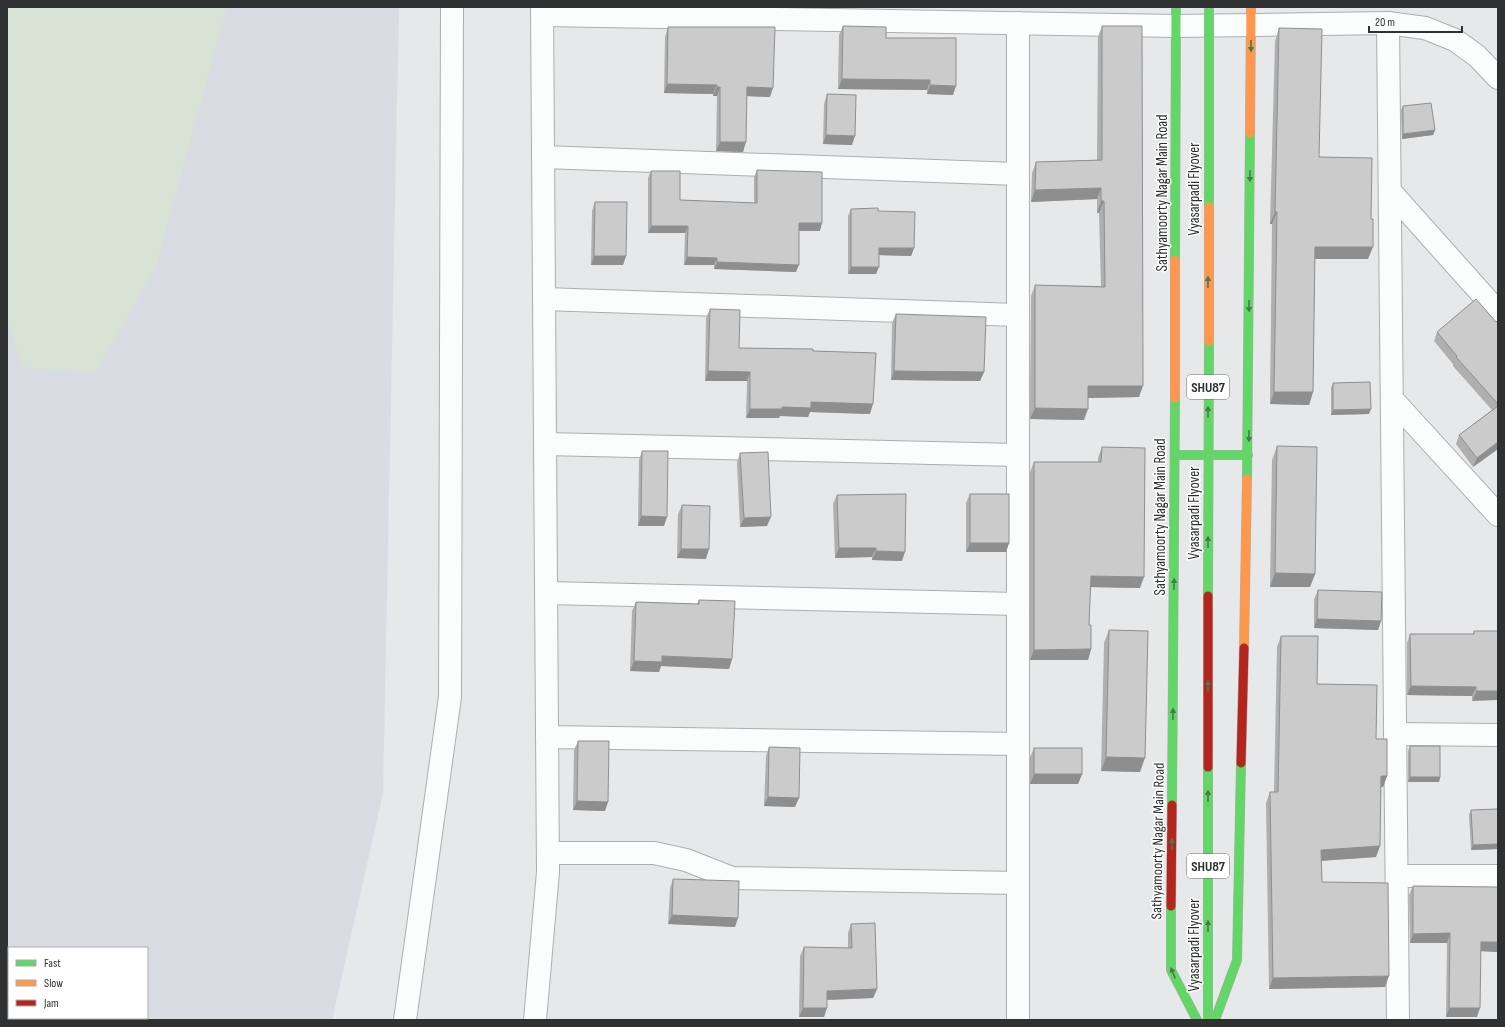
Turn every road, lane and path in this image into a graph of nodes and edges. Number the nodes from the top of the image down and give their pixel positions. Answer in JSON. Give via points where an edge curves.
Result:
{"nodes":[{"id":1,"x":452,"y":7,"type":"edge"},
{"id":2,"x":1209,"y":7,"type":"edge"},
{"id":3,"x":542,"y":11,"type":"edge"},
{"id":4,"x":615,"y":11,"type":"edge"},
{"id":5,"x":762,"y":13,"type":"edge"},
{"id":6,"x":1251,"y":15,"type":"edge"},
{"id":7,"x":1176,"y":16,"type":"edge"},
{"id":8,"x":1018,"y":23,"type":"junction"},
{"id":9,"x":1388,"y":23,"type":"junction"},
{"id":10,"x":1498,"y":78,"type":"edge"},
{"id":11,"x":543,"y":157,"type":"junction"},
{"id":12,"x":1018,"y":174,"type":"junction"},
{"id":13,"x":1390,"y":191,"type":"junction"},
{"id":14,"x":544,"y":299,"type":"junction"},
{"id":15,"x":1498,"y":312,"type":"edge"},
{"id":16,"x":1018,"y":315,"type":"junction"},
{"id":17,"x":1392,"y":399,"type":"junction"},
{"id":18,"x":545,"y":444,"type":"junction"},
{"id":19,"x":1175,"y":455,"type":"junction"},
{"id":20,"x":1248,"y":455,"type":"junction"},
{"id":21,"x":1018,"y":456,"type":"junction"},
{"id":22,"x":1498,"y":515,"type":"edge"},
{"id":23,"x":546,"y":593,"type":"junction"},
{"id":24,"x":1018,"y":604,"type":"junction"},
{"id":25,"x":1395,"y":734,"type":"junction"},
{"id":26,"x":1498,"y":735,"type":"edge"},
{"id":27,"x":547,"y":737,"type":"junction"},
{"id":28,"x":1018,"y":744,"type":"junction"},
{"id":29,"x":548,"y":853,"type":"junction"},
{"id":30,"x":1397,"y":876,"type":"junction"},
{"id":31,"x":1498,"y":876,"type":"edge"},
{"id":32,"x":1018,"y":883,"type":"junction"},
{"id":33,"x":405,"y":1020,"type":"edge"},
{"id":34,"x":535,"y":1020,"type":"edge"},
{"id":35,"x":1018,"y":1020,"type":"edge"},
{"id":36,"x":1197,"y":1020,"type":"edge"},
{"id":37,"x":1208,"y":1020,"type":"edge"},
{"id":38,"x":1215,"y":1020,"type":"edge"},
{"id":39,"x":1398,"y":1020,"type":"edge"}],
"edges":[{"from":1,"to":33,"type":"street","via":[[450,697]]},
{"from":37,"to":2,"type":"street","name":"Vyasarpadi Flyover","number":"SHU87","one_way":true,"bridge":true},
{"from":3,"to":4,"type":"street"},
{"from":3,"to":11,"type":"street"},
{"from":4,"to":5,"type":"street"},
{"from":5,"to":8,"type":"street"},
{"from":6,"to":7,"type":"street"},
{"from":6,"to":9,"type":"street"},
{"from":6,"to":20,"type":"street","one_way":true},
{"from":7,"to":8,"type":"street"},
{"from":7,"to":19,"type":"street","name":"Sathyamoorty Nagar Main Road"},
{"from":8,"to":12,"type":"street"},
{"from":9,"to":10,"type":"street","via":[[1425,28],[1455,40],[1477,56]]},
{"from":9,"to":13,"type":"street"},
{"from":11,"to":12,"type":"street"},
{"from":11,"to":14,"type":"street"},
{"from":12,"to":16,"type":"street"},
{"from":13,"to":15,"type":"street"},
{"from":13,"to":17,"type":"street"},
{"from":14,"to":16,"type":"street"},
{"from":14,"to":18,"type":"street"},
{"from":16,"to":21,"type":"street"},
{"from":17,"to":22,"type":"street"},
{"from":17,"to":25,"type":"street"},
{"from":18,"to":21,"type":"street"},
{"from":18,"to":23,"type":"street"},
{"from":19,"to":20,"type":"street"},
{"from":36,"to":19,"type":"street","name":"Sathyamoorty Nagar Main Road","one_way":true,"via":[[1170,970]]},
{"from":20,"to":38,"type":"street","via":[[1237,960]]},
{"from":21,"to":24,"type":"street"},
{"from":23,"to":24,"type":"street"},
{"from":23,"to":27,"type":"street"},
{"from":24,"to":28,"type":"street"},
{"from":25,"to":26,"type":"street"},
{"from":25,"to":30,"type":"street"},
{"from":27,"to":28,"type":"street"},
{"from":27,"to":29,"type":"street"},
{"from":28,"to":32,"type":"street"},
{"from":29,"to":32,"type":"street","via":[[654,853],[686,860],[732,878]]},
{"from":29,"to":34,"type":"street"},
{"from":30,"to":31,"type":"street"},
{"from":30,"to":39,"type":"street"},
{"from":32,"to":35,"type":"street"}]}
